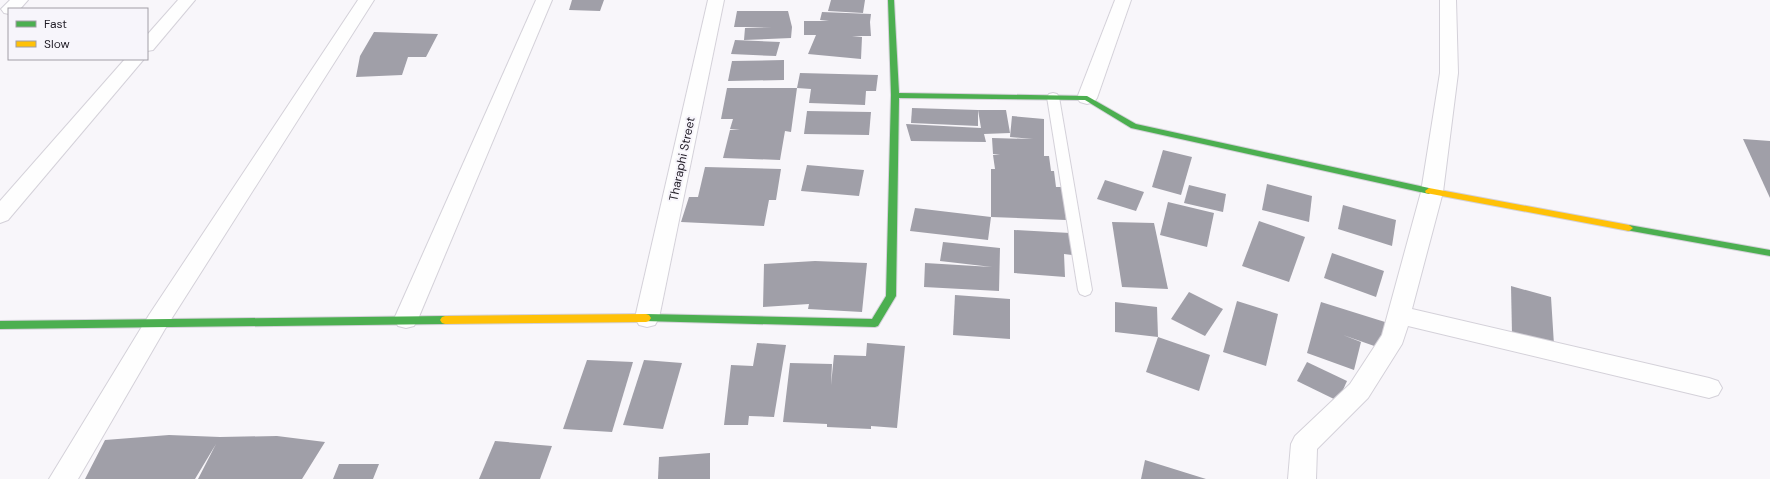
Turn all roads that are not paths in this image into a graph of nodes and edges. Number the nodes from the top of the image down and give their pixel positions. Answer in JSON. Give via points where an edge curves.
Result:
{"nodes":[{"id":1,"x":20,"y":0,"type":"edge"},
{"id":2,"x":187,"y":0,"type":"edge"},
{"id":3,"x":366,"y":0,"type":"edge"},
{"id":4,"x":544,"y":0,"type":"edge"},
{"id":5,"x":716,"y":0,"type":"edge"},
{"id":6,"x":892,"y":0,"type":"edge"},
{"id":7,"x":1123,"y":0,"type":"edge"},
{"id":8,"x":1448,"y":0,"type":"edge"},
{"id":9,"x":10,"y":8,"type":"edge"},
{"id":10,"x":8,"y":10,"type":"edge"},
{"id":11,"x":0,"y":18,"type":"edge"},
{"id":12,"x":148,"y":45,"type":"edge"},
{"id":13,"x":134,"y":60,"type":"edge"},
{"id":14,"x":895,"y":95,"type":"junction"},
{"id":15,"x":1053,"y":97,"type":"junction"},
{"id":16,"x":1087,"y":98,"type":"junction"},
{"id":17,"x":1432,"y":192,"type":"junction"},
{"id":18,"x":0,"y":215,"type":"edge"},
{"id":19,"x":1770,"y":253,"type":"edge"},
{"id":20,"x":1086,"y":290,"type":"dead end"},
{"id":21,"x":1399,"y":315,"type":"junction"},
{"id":22,"x":647,"y":318,"type":"junction"},
{"id":23,"x":406,"y":319,"type":"junction"},
{"id":24,"x":157,"y":322,"type":"junction"},
{"id":25,"x":0,"y":325,"type":"edge"},
{"id":26,"x":1709,"y":388,"type":"dead end"},
{"id":27,"x":62,"y":479,"type":"edge"},
{"id":28,"x":1302,"y":479,"type":"edge"}],
"edges":[{"from":1,"to":9,"type":"street"},
{"from":2,"to":12,"type":"street"},
{"from":3,"to":24,"type":"street"},
{"from":4,"to":23,"type":"street"},
{"from":5,"to":22,"type":"street","name":"Tharaphi Street"},
{"from":6,"to":14,"type":"street","via":[[890,3]]},
{"from":7,"to":16,"type":"street"},
{"from":8,"to":17,"type":"street","via":[[1449,74]]},
{"from":10,"to":11,"type":"street"},
{"from":13,"to":18,"type":"street"},
{"from":14,"to":15,"type":"street"},
{"from":14,"to":22,"type":"street","via":[[891,296],[875,323]]},
{"from":15,"to":16,"type":"street"},
{"from":15,"to":20,"type":"lane"},
{"from":16,"to":17,"type":"street","via":[[1134,126]]},
{"from":17,"to":19,"type":"street"},
{"from":17,"to":21,"type":"street"},
{"from":21,"to":26,"type":"street"},
{"from":21,"to":28,"type":"street","via":[[1393,337],[1359,391],[1304,444]]},
{"from":22,"to":23,"type":"street"},
{"from":23,"to":24,"type":"street"},
{"from":24,"to":25,"type":"street"},
{"from":24,"to":27,"type":"street"}]}
